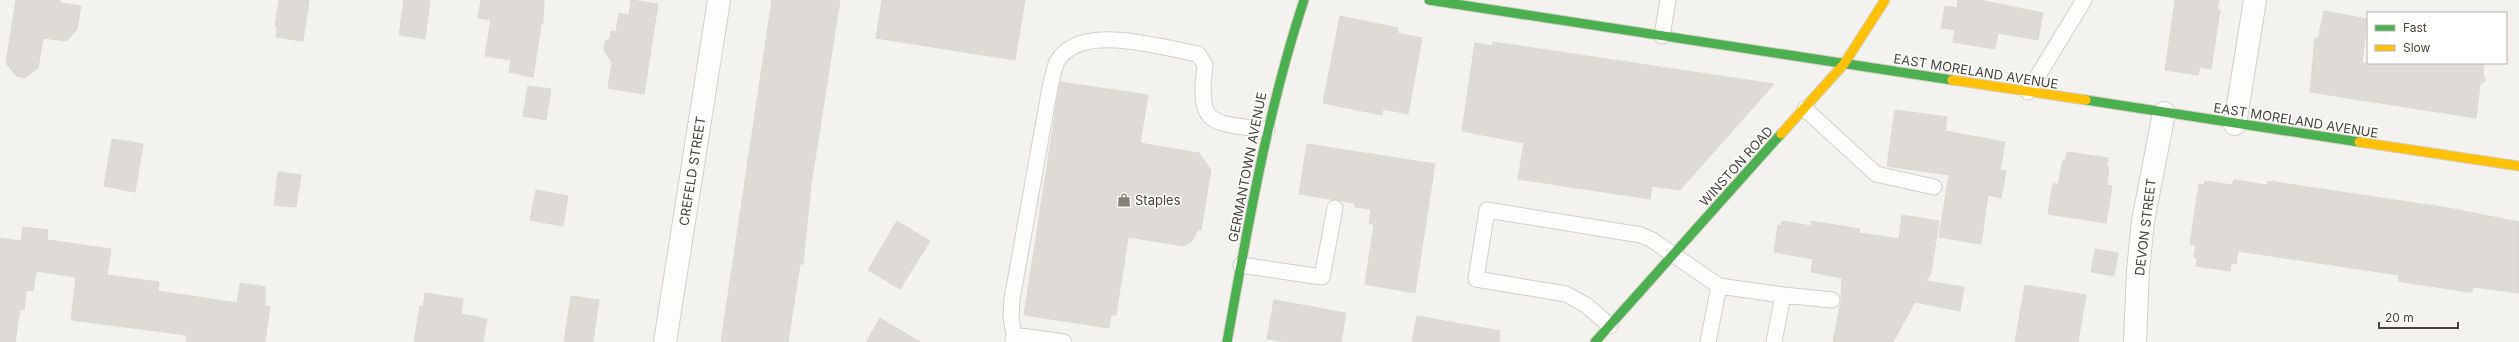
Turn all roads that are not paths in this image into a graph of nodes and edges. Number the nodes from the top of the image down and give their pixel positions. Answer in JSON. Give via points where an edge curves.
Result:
{"nodes":[{"id":1,"x":719,"y":0,"type":"edge"},
{"id":2,"x":1304,"y":0,"type":"edge"},
{"id":3,"x":1429,"y":0,"type":"edge"},
{"id":4,"x":1668,"y":0,"type":"edge"},
{"id":5,"x":1885,"y":0,"type":"edge"},
{"id":6,"x":2084,"y":0,"type":"edge"},
{"id":7,"x":2255,"y":0,"type":"edge"},
{"id":8,"x":1662,"y":36,"type":"junction"},
{"id":9,"x":1844,"y":64,"type":"junction"},
{"id":10,"x":2028,"y":92,"type":"junction"},
{"id":11,"x":1805,"y":109,"type":"junction"},
{"id":12,"x":2164,"y":113,"type":"junction"},
{"id":13,"x":2235,"y":124,"type":"junction"},
{"id":14,"x":1267,"y":130,"type":"junction"},
{"id":15,"x":2519,"y":166,"type":"edge"},
{"id":16,"x":1934,"y":187,"type":"dead end"},
{"id":17,"x":1335,"y":208,"type":"dead end"},
{"id":18,"x":1673,"y":255,"type":"junction"},
{"id":19,"x":1241,"y":265,"type":"junction"},
{"id":20,"x":1720,"y":286,"type":"junction"},
{"id":21,"x":1783,"y":295,"type":"junction"},
{"id":22,"x":1832,"y":300,"type":"dead end"},
{"id":23,"x":1610,"y":326,"type":"junction"},
{"id":24,"x":1014,"y":338,"type":"edge"},
{"id":25,"x":665,"y":342,"type":"edge"},
{"id":26,"x":1064,"y":342,"type":"edge"},
{"id":27,"x":1227,"y":342,"type":"edge"},
{"id":28,"x":1595,"y":342,"type":"edge"},
{"id":29,"x":1708,"y":342,"type":"edge"},
{"id":30,"x":1774,"y":342,"type":"edge"},
{"id":31,"x":2135,"y":342,"type":"edge"}],
"edges":[{"from":1,"to":25,"type":"street","name":"CREFELD STREET"},
{"from":2,"to":14,"type":"street","name":"GERMANTOWN AVENUE","via":[[1279,74]]},
{"from":3,"to":8,"type":"street","name":"EAST MORELAND AVENUE"},
{"from":4,"to":8,"type":"lane"},
{"from":5,"to":9,"type":"street","name":"WINSTON ROAD"},
{"from":6,"to":10,"type":"lane"},
{"from":7,"to":13,"type":"street"},
{"from":8,"to":9,"type":"street","name":"EAST MORELAND AVENUE"},
{"from":9,"to":10,"type":"street","name":"EAST MORELAND AVENUE"},
{"from":9,"to":11,"type":"street","name":"WINSTON ROAD"},
{"from":10,"to":12,"type":"street","name":"EAST MORELAND AVENUE"},
{"from":11,"to":16,"type":"lane","via":[[1876,174]]},
{"from":11,"to":18,"type":"street","name":"WINSTON ROAD"},
{"from":12,"to":13,"type":"street","name":"EAST MORELAND AVENUE"},
{"from":12,"to":31,"type":"street","name":"DEVON STREET","via":[[2143,221]]},
{"from":13,"to":15,"type":"street","name":"EAST MORELAND AVENUE"},
{"from":14,"to":19,"type":"street","name":"GERMANTOWN AVENUE"},
{"from":14,"to":24,"type":"lane","via":[[1222,124],[1211,119],[1204,108],[1201,93],[1205,64],[1198,54],[1109,38],[1077,45],[1066,51],[1057,62],[1051,82],[1016,274],[1011,317]]},
{"from":17,"to":19,"type":"lane","via":[[1322,277]]},
{"from":18,"to":20,"type":"lane"},
{"from":18,"to":23,"type":"street","name":"WINSTON ROAD"},
{"from":18,"to":23,"type":"lane","via":[[1652,240],[1627,231],[1487,210],[1476,279],[1566,294],[1586,305]]},
{"from":19,"to":27,"type":"street","name":"GERMANTOWN AVENUE"},
{"from":20,"to":21,"type":"lane"},
{"from":20,"to":29,"type":"lane"},
{"from":21,"to":22,"type":"lane"},
{"from":21,"to":30,"type":"lane"},
{"from":23,"to":28,"type":"street","name":"WINSTON ROAD"},
{"from":24,"to":26,"type":"lane"}]}
